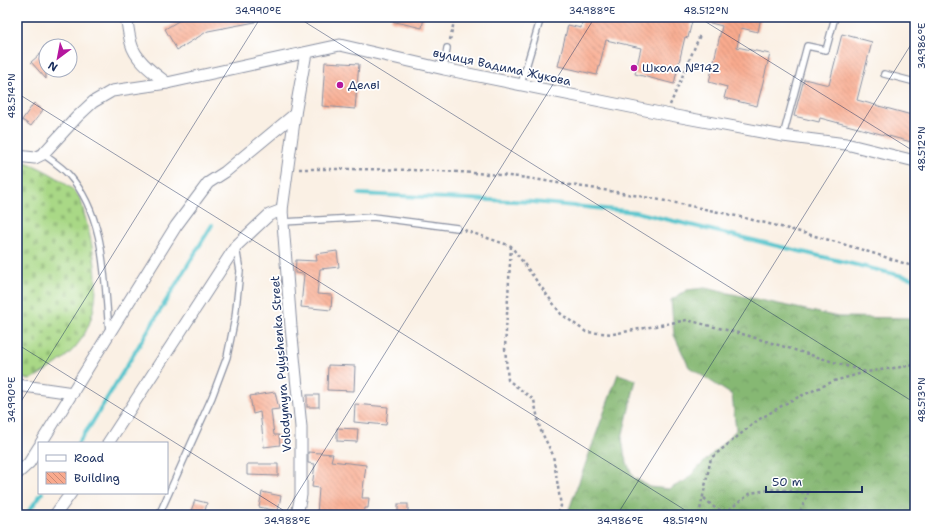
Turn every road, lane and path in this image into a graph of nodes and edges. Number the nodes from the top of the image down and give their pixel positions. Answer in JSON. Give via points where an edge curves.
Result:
{"nodes":[{"id":1,"x":455,"y":17,"type":"edge"},
{"id":2,"x":540,"y":17,"type":"edge"},
{"id":3,"x":835,"y":17,"type":"edge"},
{"id":4,"x":126,"y":18,"type":"edge"},
{"id":5,"x":700,"y":35,"type":"dead end"},
{"id":6,"x":447,"y":48,"type":"joint"},
{"id":7,"x":306,"y":53,"type":"junction"},
{"id":8,"x":444,"y":69,"type":"junction"},
{"id":9,"x":884,"y":74,"type":"dead end"},
{"id":10,"x":915,"y":82,"type":"edge"},
{"id":11,"x":167,"y":83,"type":"junction"},
{"id":12,"x":521,"y":84,"type":"junction"},
{"id":13,"x":295,"y":114,"type":"junction"},
{"id":14,"x":665,"y":114,"type":"junction"},
{"id":15,"x":783,"y":136,"type":"junction"},
{"id":16,"x":43,"y":154,"type":"junction"},
{"id":17,"x":17,"y":156,"type":"edge"},
{"id":18,"x":915,"y":161,"type":"edge"},
{"id":19,"x":288,"y":169,"type":"junction"},
{"id":20,"x":282,"y":210,"type":"junction"},
{"id":21,"x":283,"y":222,"type":"junction"},
{"id":22,"x":457,"y":228,"type":"joint"},
{"id":23,"x":236,"y":246,"type":"junction"},
{"id":24,"x":511,"y":246,"type":"junction"},
{"id":25,"x":915,"y":267,"type":"edge"},
{"id":26,"x":109,"y":334,"type":"junction"},
{"id":27,"x":915,"y":365,"type":"edge"},
{"id":28,"x":866,"y":372,"type":"junction"},
{"id":29,"x":17,"y":385,"type":"edge"},
{"id":30,"x":73,"y":393,"type":"junction"},
{"id":31,"x":42,"y":442,"type":"edge"},
{"id":32,"x":109,"y":442,"type":"edge"},
{"id":33,"x":38,"y":449,"type":"edge"},
{"id":34,"x":17,"y":474,"type":"edge"},
{"id":35,"x":70,"y":494,"type":"edge"},
{"id":36,"x":703,"y":498,"type":"junction"},
{"id":37,"x":55,"y":515,"type":"edge"},
{"id":38,"x":159,"y":515,"type":"edge"},
{"id":39,"x":297,"y":515,"type":"edge"},
{"id":40,"x":557,"y":515,"type":"edge"},
{"id":41,"x":699,"y":515,"type":"edge"},
{"id":42,"x":799,"y":515,"type":"edge"}],
"edges":[{"from":1,"to":6,"type":"path"},
{"from":2,"to":12,"type":"lane"},
{"from":3,"to":15,"type":"lane","via":[[826,50],[807,46]]},
{"from":4,"to":11,"type":"street","via":[[131,44],[151,71]]},
{"from":5,"to":14,"type":"path"},
{"from":6,"to":8,"type":"lane"},
{"from":7,"to":8,"type":"street","name":"вулиця Вадима Жукова","via":[[340,46]]},
{"from":7,"to":11,"type":"street","name":"вулиця Вадима Жукова","via":[[227,68]]},
{"from":7,"to":13,"type":"street","name":"Volodymyra Pylyshenka Street"},
{"from":8,"to":12,"type":"street","name":"вулиця Вадима Жукова"},
{"from":9,"to":10,"type":"lane"},
{"from":11,"to":16,"type":"street","name":"вулиця Вадима Жукова","via":[[112,91],[93,102]]},
{"from":12,"to":14,"type":"street","name":"вулиця Вадима Жукова"},
{"from":13,"to":19,"type":"street","name":"Volodymyra Pylyshenka Street"},
{"from":13,"to":26,"type":"street","via":[[208,183],[176,226]]},
{"from":14,"to":15,"type":"street","name":"вулиця Вадима Жукова"},
{"from":15,"to":18,"type":"street","name":"вулиця Вадима Жукова","via":[[846,144]]},
{"from":16,"to":17,"type":"street","via":[[35,158]]},
{"from":16,"to":26,"type":"lane","via":[[68,174],[85,197],[96,225],[102,254]]},
{"from":19,"to":20,"type":"street","name":"Volodymyra Pylyshenka Street"},
{"from":19,"to":25,"type":"path","via":[[412,169],[519,177],[661,199],[760,222]]},
{"from":20,"to":21,"type":"street","name":"Volodymyra Pylyshenka Street"},
{"from":20,"to":23,"type":"street","via":[[268,215]]},
{"from":21,"to":22,"type":"lane","via":[[373,217]]},
{"from":21,"to":39,"type":"street","name":"Volodymyra Pylyshenka Street","via":[[301,427],[301,496]]},
{"from":22,"to":24,"type":"path"},
{"from":23,"to":32,"type":"street"},
{"from":23,"to":38,"type":"lane","via":[[240,271],[235,318],[227,357],[212,397]]},
{"from":24,"to":28,"type":"path","via":[[561,314],[586,332],[613,334],[687,320],[746,335]]},
{"from":24,"to":40,"type":"path","via":[[506,348],[508,380],[534,400],[540,429],[553,455],[561,506]]},
{"from":26,"to":30,"type":"street"},
{"from":27,"to":28,"type":"path"},
{"from":28,"to":36,"type":"path","via":[[834,381],[790,401],[758,420],[711,458]]},
{"from":29,"to":30,"type":"street"},
{"from":30,"to":31,"type":"street"},
{"from":33,"to":34,"type":"street","via":[[29,463]]},
{"from":35,"to":37,"type":"street"},
{"from":36,"to":41,"type":"path"},
{"from":36,"to":42,"type":"path","via":[[716,509],[727,511],[751,493],[775,489],[808,493]]}]}
